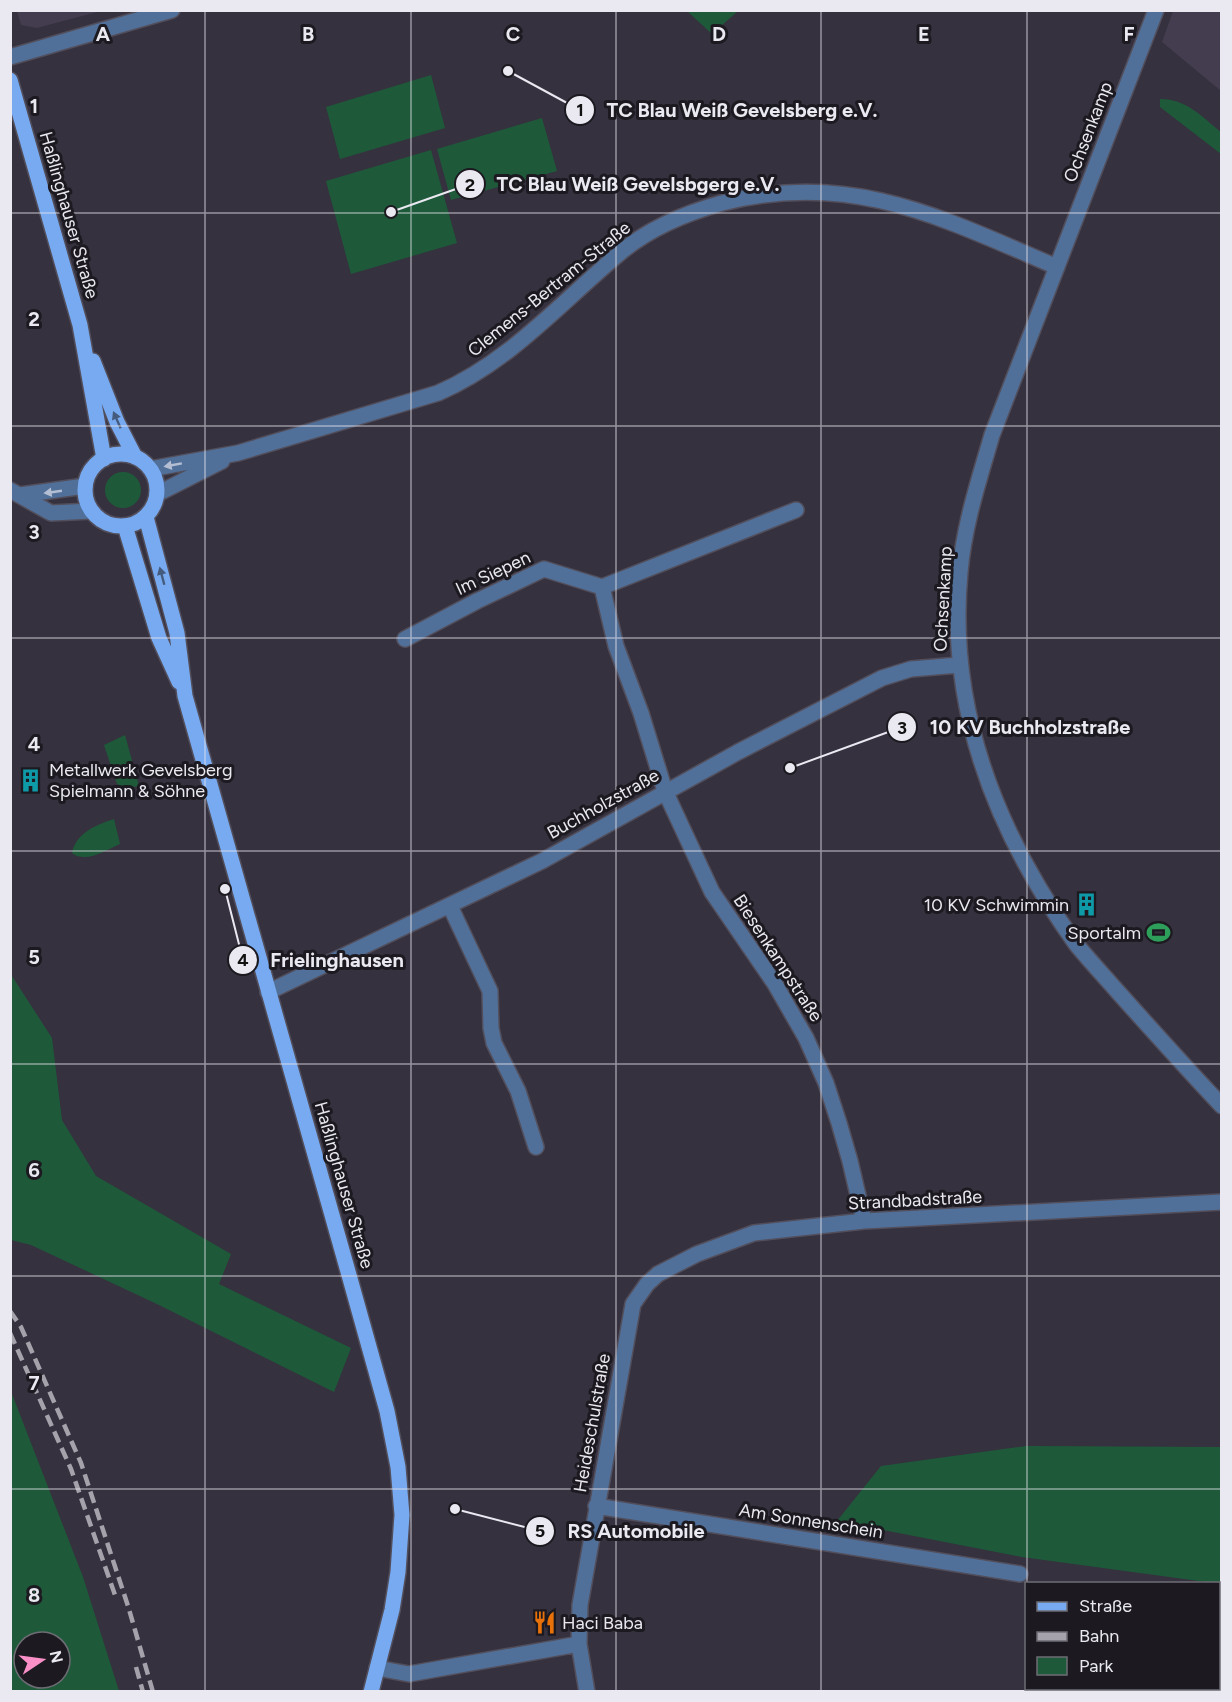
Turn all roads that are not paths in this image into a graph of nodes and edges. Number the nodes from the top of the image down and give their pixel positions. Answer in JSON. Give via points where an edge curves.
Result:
{"nodes":[{"id":1,"x":172,"y":10,"type":"edge"},
{"id":2,"x":1156,"y":10,"type":"edge"},
{"id":3,"x":10,"y":57,"type":"edge"},
{"id":4,"x":10,"y":81,"type":"edge"},
{"id":5,"x":1057,"y":267,"type":"junction"},
{"id":6,"x":80,"y":325,"type":"junction"},
{"id":7,"x":238,"y":453,"type":"junction"},
{"id":8,"x":135,"y":457,"type":"junction"},
{"id":9,"x":104,"y":459,"type":"junction"},
{"id":10,"x":150,"y":469,"type":"junction"},
{"id":11,"x":86,"y":486,"type":"junction"},
{"id":12,"x":15,"y":493,"type":"edge"},
{"id":13,"x":157,"y":494,"type":"junction"},
{"id":14,"x":796,"y":510,"type":"dead end"},
{"id":15,"x":92,"y":511,"type":"junction"},
{"id":16,"x":146,"y":517,"type":"junction"},
{"id":17,"x":125,"y":526,"type":"junction"},
{"id":18,"x":602,"y":587,"type":"junction"},
{"id":19,"x":405,"y":639,"type":"dead end"},
{"id":20,"x":959,"y":665,"type":"junction"},
{"id":21,"x":185,"y":696,"type":"junction"},
{"id":22,"x":665,"y":791,"type":"junction"},
{"id":23,"x":450,"y":906,"type":"junction"},
{"id":24,"x":268,"y":992,"type":"junction"},
{"id":25,"x":1221,"y":1106,"type":"edge"},
{"id":26,"x":536,"y":1147,"type":"dead end"},
{"id":27,"x":1221,"y":1202,"type":"edge"},
{"id":28,"x":864,"y":1221,"type":"junction"},
{"id":29,"x":633,"y":1304,"type":"joint"},
{"id":30,"x":596,"y":1506,"type":"junction"},
{"id":31,"x":1020,"y":1574,"type":"dead end"},
{"id":32,"x":579,"y":1644,"type":"junction"},
{"id":33,"x":377,"y":1668,"type":"junction"},
{"id":34,"x":371,"y":1692,"type":"edge"},
{"id":35,"x":587,"y":1692,"type":"edge"}],
"edges":[{"from":1,"to":3,"type":"street"},
{"from":2,"to":5,"type":"street","name":"Ochsenkamp"},
{"from":4,"to":6,"type":"main road","name":"Haßlinghauser Straße"},
{"from":5,"to":7,"type":"street","name":"Clemens-Bertram-Straße","via":[[939,217],[875,198],[807,191],[742,198],[683,216],[651,231],[622,251],[530,333],[458,384]]},
{"from":5,"to":20,"type":"street","name":"Ochsenkamp","via":[[995,426],[971,507],[960,571]]},
{"from":8,"to":6,"type":"main road","name":"Haßlinghauser Straße","one_way":true,"via":[[117,422]]},
{"from":6,"to":9,"type":"main road","name":"Haßlinghauser Straße"},
{"from":7,"to":10,"type":"street","name":"Clemens-Bertram-Straße","one_way":true},
{"from":7,"to":13,"type":"street","name":"Clemens-Bertram-Straße"},
{"from":8,"to":9,"type":"main road","via":[[114,455]]},
{"from":8,"to":10,"type":"main road"},
{"from":9,"to":11,"type":"main road","via":[[95,466]]},
{"from":10,"to":13,"type":"main road"},
{"from":11,"to":12,"type":"street","one_way":true},
{"from":11,"to":15,"type":"main road","via":[[86,499]]},
{"from":12,"to":15,"type":"street","via":[[51,513]]},
{"from":13,"to":16,"type":"main road"},
{"from":14,"to":18,"type":"street"},
{"from":15,"to":17,"type":"main road","via":[[101,520]]},
{"from":16,"to":17,"type":"main road"},
{"from":21,"to":16,"type":"main road","name":"Haßlinghauser Straße","one_way":true,"via":[[177,633]]},
{"from":17,"to":21,"type":"main road","name":"Haßlinghauser Straße","via":[[159,638]]},
{"from":18,"to":19,"type":"street","name":"Im Siepen","via":[[544,569]]},
{"from":18,"to":22,"type":"street","via":[[616,646]]},
{"from":20,"to":22,"type":"street","name":"Buchholzstraße","via":[[911,669],[882,678]]},
{"from":20,"to":25,"type":"street","name":"Ochsenkamp","via":[[974,742],[987,780],[1035,881],[1077,945]]},
{"from":21,"to":24,"type":"main road","name":"Haßlinghauser Straße"},
{"from":22,"to":23,"type":"street","name":"Buchholzstraße","via":[[542,861]]},
{"from":22,"to":28,"type":"street","name":"Biesenkampstraße","via":[[712,892],[775,984],[806,1038],[839,1123]]},
{"from":23,"to":24,"type":"street","name":"Buchholzstraße"},
{"from":23,"to":26,"type":"street","via":[[490,991],[495,1043],[518,1091]]},
{"from":24,"to":33,"type":"main road","name":"Haßlinghauser Straße","via":[[387,1412],[398,1467],[402,1515],[398,1572]]},
{"from":27,"to":28,"type":"street","name":"Strandbadstraße"},
{"from":28,"to":29,"type":"street","name":"Strandbadstraße","via":[[754,1233],[697,1254],[658,1274]]},
{"from":29,"to":30,"type":"street","name":"Heideschulstraße"},
{"from":30,"to":31,"type":"street","name":"Am Sonnenschein"},
{"from":30,"to":32,"type":"street","name":"Heideschulstraße","via":[[580,1605]]},
{"from":32,"to":33,"type":"street","via":[[409,1674]]},
{"from":32,"to":35,"type":"street","name":"Heideschulstraße"},
{"from":33,"to":34,"type":"main road","name":"Haßlinghauser Straße"}]}
